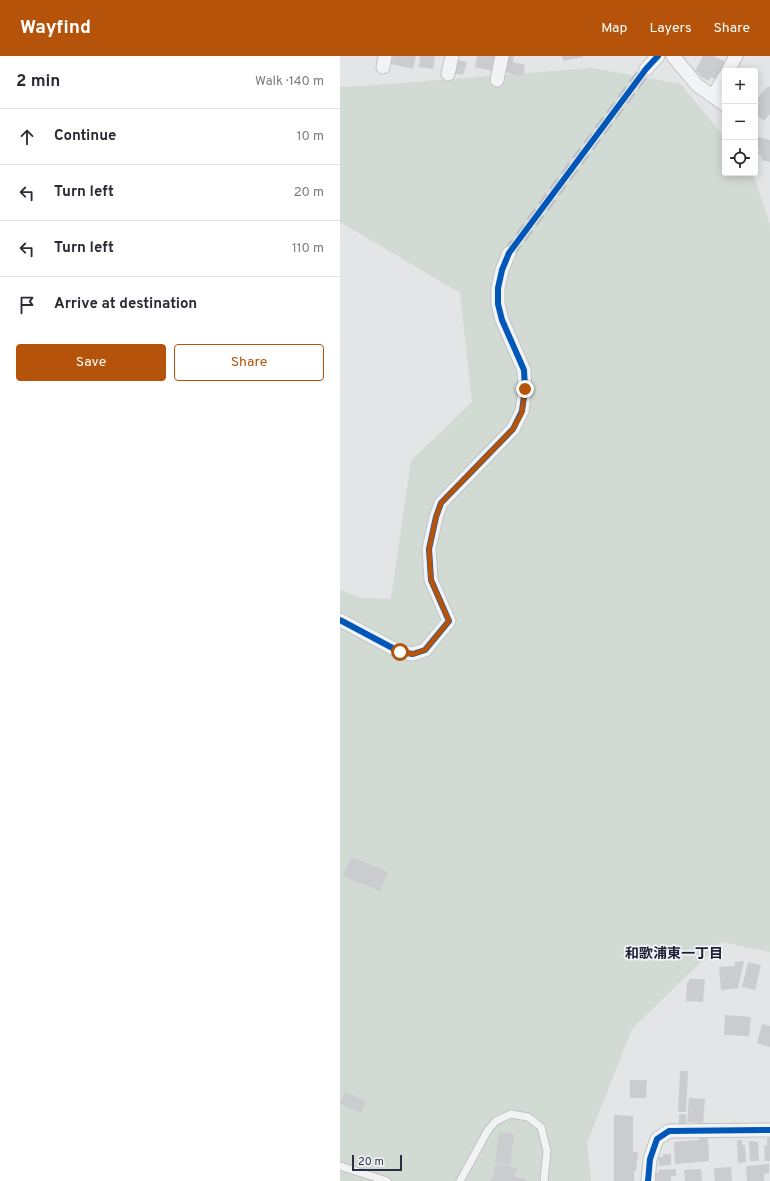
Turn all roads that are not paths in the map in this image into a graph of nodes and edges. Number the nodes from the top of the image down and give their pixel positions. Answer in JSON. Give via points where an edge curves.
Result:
{"nodes":[{"id":1,"x":452,"y":56,"type":"edge"},
{"id":2,"x":502,"y":56,"type":"edge"},
{"id":3,"x":658,"y":56,"type":"edge"},
{"id":4,"x":673,"y":56,"type":"edge"},
{"id":5,"x":736,"y":56,"type":"edge"},
{"id":6,"x":646,"y":68,"type":"tunnel mouth"},
{"id":7,"x":730,"y":68,"type":"edge"},
{"id":8,"x":448,"y":74,"type":"dead end"},
{"id":9,"x":497,"y":80,"type":"dead end"},
{"id":10,"x":722,"y":81,"type":"edge"},
{"id":11,"x":713,"y":96,"type":"junction"},
{"id":12,"x":724,"y":104,"type":"edge"},
{"id":13,"x":509,"y":253,"type":"tunnel mouth"},
{"id":14,"x":340,"y":620,"type":"edge"},
{"id":15,"x":770,"y":1130,"type":"edge"},
{"id":16,"x":340,"y":1166,"type":"edge"},
{"id":17,"x":387,"y":1181,"type":"edge"},
{"id":18,"x":460,"y":1181,"type":"edge"},
{"id":19,"x":544,"y":1181,"type":"edge"},
{"id":20,"x":648,"y":1181,"type":"edge"}],
"edges":[{"from":1,"to":8,"type":"street"},
{"from":2,"to":9,"type":"street"},
{"from":3,"to":6,"type":"street"},
{"from":4,"to":11,"type":"street","via":[[697,85]]},
{"from":5,"to":7,"type":"street"},
{"from":10,"to":11,"type":"street"},
{"from":11,"to":12,"type":"street"},
{"from":13,"to":14,"type":"street","via":[[498,288],[498,304],[502,320],[524,370],[522,412],[513,429],[441,503],[436,517],[429,549],[431,580],[449,621],[425,650],[413,654],[400,652]]},
{"from":15,"to":20,"type":"street","via":[[668,1131],[658,1139],[650,1159]]},
{"from":16,"to":17,"type":"lane"},
{"from":18,"to":19,"type":"lane","via":[[488,1130],[496,1121],[511,1114],[528,1117],[541,1127],[547,1151]]}]}
